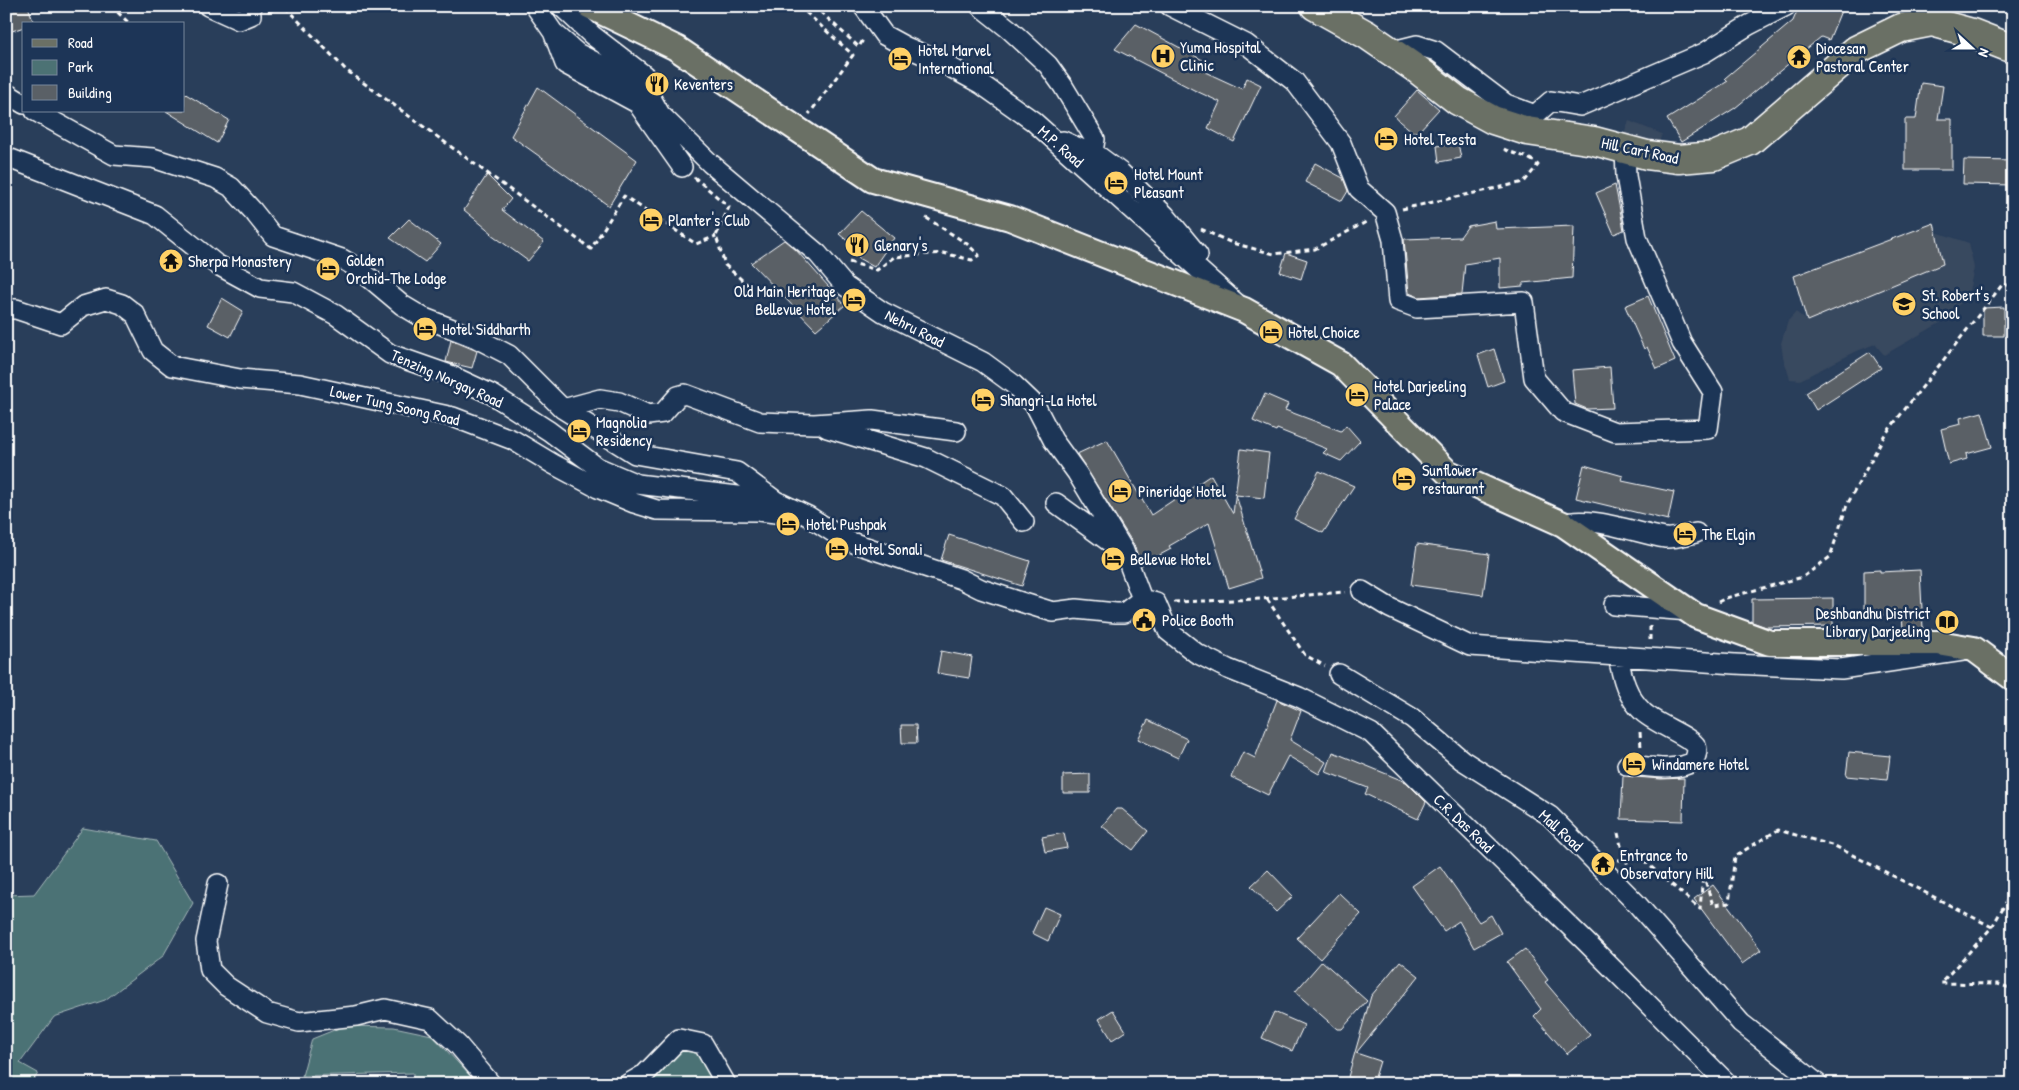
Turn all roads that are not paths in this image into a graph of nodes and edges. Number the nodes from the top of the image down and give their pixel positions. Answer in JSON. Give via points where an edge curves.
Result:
{"nodes":[{"id":1,"x":208,"y":6,"type":"edge"},
{"id":2,"x":535,"y":6,"type":"edge"},
{"id":3,"x":561,"y":6,"type":"edge"},
{"id":4,"x":589,"y":6,"type":"edge"},
{"id":5,"x":980,"y":6,"type":"edge"},
{"id":6,"x":1170,"y":6,"type":"edge"},
{"id":7,"x":1316,"y":6,"type":"edge"},
{"id":8,"x":1786,"y":6,"type":"edge"},
{"id":9,"x":250,"y":10,"type":"edge"},
{"id":10,"x":868,"y":13,"type":"edge"},
{"id":11,"x":553,"y":32,"type":"junction"},
{"id":12,"x":2013,"y":49,"type":"edge"},
{"id":13,"x":1393,"y":51,"type":"junction"},
{"id":14,"x":645,"y":87,"type":"junction"},
{"id":15,"x":6,"y":93,"type":"edge"},
{"id":16,"x":22,"y":103,"type":"edge"},
{"id":17,"x":37,"y":112,"type":"edge"},
{"id":18,"x":1048,"y":134,"type":"junction"},
{"id":19,"x":1625,"y":149,"type":"junction"},
{"id":20,"x":1093,"y":152,"type":"junction"},
{"id":21,"x":6,"y":157,"type":"edge"},
{"id":22,"x":682,"y":167,"type":"road end"},
{"id":23,"x":6,"y":309,"type":"edge"},
{"id":24,"x":1244,"y":310,"type":"junction"},
{"id":25,"x":563,"y":409,"type":"junction"},
{"id":26,"x":814,"y":424,"type":"junction"},
{"id":27,"x":956,"y":431,"type":"dead end"},
{"id":28,"x":776,"y":501,"type":"junction"},
{"id":29,"x":1056,"y":503,"type":"dead end"},
{"id":30,"x":808,"y":516,"type":"junction"},
{"id":31,"x":1024,"y":522,"type":"dead end"},
{"id":32,"x":1563,"y":524,"type":"junction"},
{"id":33,"x":1696,"y":533,"type":"dead end"},
{"id":34,"x":1124,"y":551,"type":"junction"},
{"id":35,"x":1362,"y":591,"type":"road end"},
{"id":36,"x":1614,"y":605,"type":"dead end"},
{"id":37,"x":1154,"y":607,"type":"junction"},
{"id":38,"x":1693,"y":613,"type":"junction"},
{"id":39,"x":1974,"y":649,"type":"junction"},
{"id":40,"x":1618,"y":656,"type":"junction"},
{"id":41,"x":1339,"y":674,"type":"road end"},
{"id":42,"x":2013,"y":678,"type":"edge"},
{"id":43,"x":1631,"y":765,"type":"road end"},
{"id":44,"x":218,"y":884,"type":"dead end"},
{"id":45,"x":491,"y":1084,"type":"edge"},
{"id":46,"x":628,"y":1084,"type":"edge"},
{"id":47,"x":726,"y":1084,"type":"edge"},
{"id":48,"x":1728,"y":1084,"type":"edge"},
{"id":49,"x":1818,"y":1084,"type":"edge"}],
"edges":[{"from":1,"to":9,"type":"street","via":[[239,20]]},
{"from":2,"to":11,"type":"street"},
{"from":3,"to":14,"type":"street","name":"Nehru Road","via":[[644,75]]},
{"from":4,"to":24,"type":"main road","via":[[676,48],[873,180],[1010,218]]},
{"from":5,"to":20,"type":"street","via":[[1048,66],[1095,139]]},
{"from":6,"to":19,"type":"street","via":[[1246,44],[1295,82],[1342,144],[1359,189],[1384,212],[1394,240],[1398,301],[1417,308],[1524,302],[1534,378],[1563,412],[1615,432],[1708,429],[1713,392],[1682,342],[1637,238],[1626,176]]},
{"from":7,"to":13,"type":"highway","name":"Hill Cart Road"},
{"from":8,"to":13,"type":"street","via":[[1704,53],[1580,106],[1551,101],[1535,116],[1506,104],[1436,51],[1417,45]]},
{"from":10,"to":18,"type":"street","name":"M.P. Road","via":[[884,35],[940,60],[981,84]]},
{"from":11,"to":14,"type":"street","via":[[577,53]]},
{"from":11,"to":22,"type":"street","via":[[565,64],[637,102]]},
{"from":12,"to":19,"type":"highway","name":"Hill Cart Road","via":[[1932,22],[1901,28],[1856,50],[1750,141],[1732,150],[1714,156],[1678,160]]},
{"from":13,"to":19,"type":"highway","name":"Hill Cart Road","via":[[1458,101],[1493,120],[1527,131],[1594,140]]},
{"from":14,"to":34,"type":"street","name":"Nehru Road","via":[[660,114],[704,157],[818,254],[845,286],[883,312],[983,362],[1036,405],[1053,440]]},
{"from":15,"to":16,"type":"street"},
{"from":17,"to":25,"type":"street","via":[[114,155],[152,158],[215,178],[231,188],[273,236],[342,259],[422,317],[510,355]]},
{"from":18,"to":20,"type":"street"},
{"from":18,"to":24,"type":"street","name":"M.P. Road"},
{"from":20,"to":24,"type":"street","via":[[1120,172],[1165,215]]},
{"from":21,"to":28,"type":"street","name":"Tenzing Norgay Road","via":[[156,215],[216,264],[260,288],[293,292],[336,315],[390,354],[493,394],[597,467],[637,484]]},
{"from":23,"to":30,"type":"street","name":"Lower Tung Soong Road","via":[[16,309],[61,324],[83,306],[106,298],[135,314],[153,351],[172,366],[240,379],[309,386],[453,417],[513,440],[598,488],[657,510],[758,511]]},
{"from":24,"to":32,"type":"main road","via":[[1341,364],[1447,472]]},
{"from":25,"to":26,"type":"street","via":[[600,399],[619,402],[648,415],[663,413],[678,396],[684,394],[760,422]]},
{"from":25,"to":28,"type":"street","via":[[635,454],[737,472]]},
{"from":26,"to":27,"type":"street","via":[[872,420]]},
{"from":26,"to":31,"type":"street","via":[[926,458],[1003,496]]},
{"from":28,"to":30,"type":"street"},
{"from":29,"to":34,"type":"street"},
{"from":30,"to":37,"type":"street","via":[[846,540],[1053,612],[1076,609],[1124,613]]},
{"from":32,"to":33,"type":"street","via":[[1596,524],[1667,538]]},
{"from":32,"to":38,"type":"main road"},
{"from":34,"to":37,"type":"street","name":"Nehru Road"},
{"from":35,"to":40,"type":"street","via":[[1470,646]]},
{"from":36,"to":38,"type":"street"},
{"from":37,"to":48,"type":"street","name":"C.R. Das Road","via":[[1168,632],[1196,653],[1371,732]]},
{"from":38,"to":39,"type":"main road","via":[[1770,643],[1938,643]]},
{"from":39,"to":40,"type":"street","via":[[1841,669]]},
{"from":39,"to":42,"type":"main road"},
{"from":40,"to":43,"type":"street","via":[[1623,683],[1638,706],[1657,723],[1692,742],[1697,754],[1694,761],[1677,768]]},
{"from":41,"to":49,"type":"street","name":"Mall Road","via":[[1412,718],[1462,760],[1550,816],[1637,904],[1741,1023]]},
{"from":44,"to":45,"type":"street","via":[[206,941],[210,970],[226,986],[267,1012],[299,1022],[356,1016],[385,1009],[430,1019],[458,1045]]},
{"from":46,"to":47,"type":"street","via":[[645,1074],[679,1039],[703,1044]]}]}
